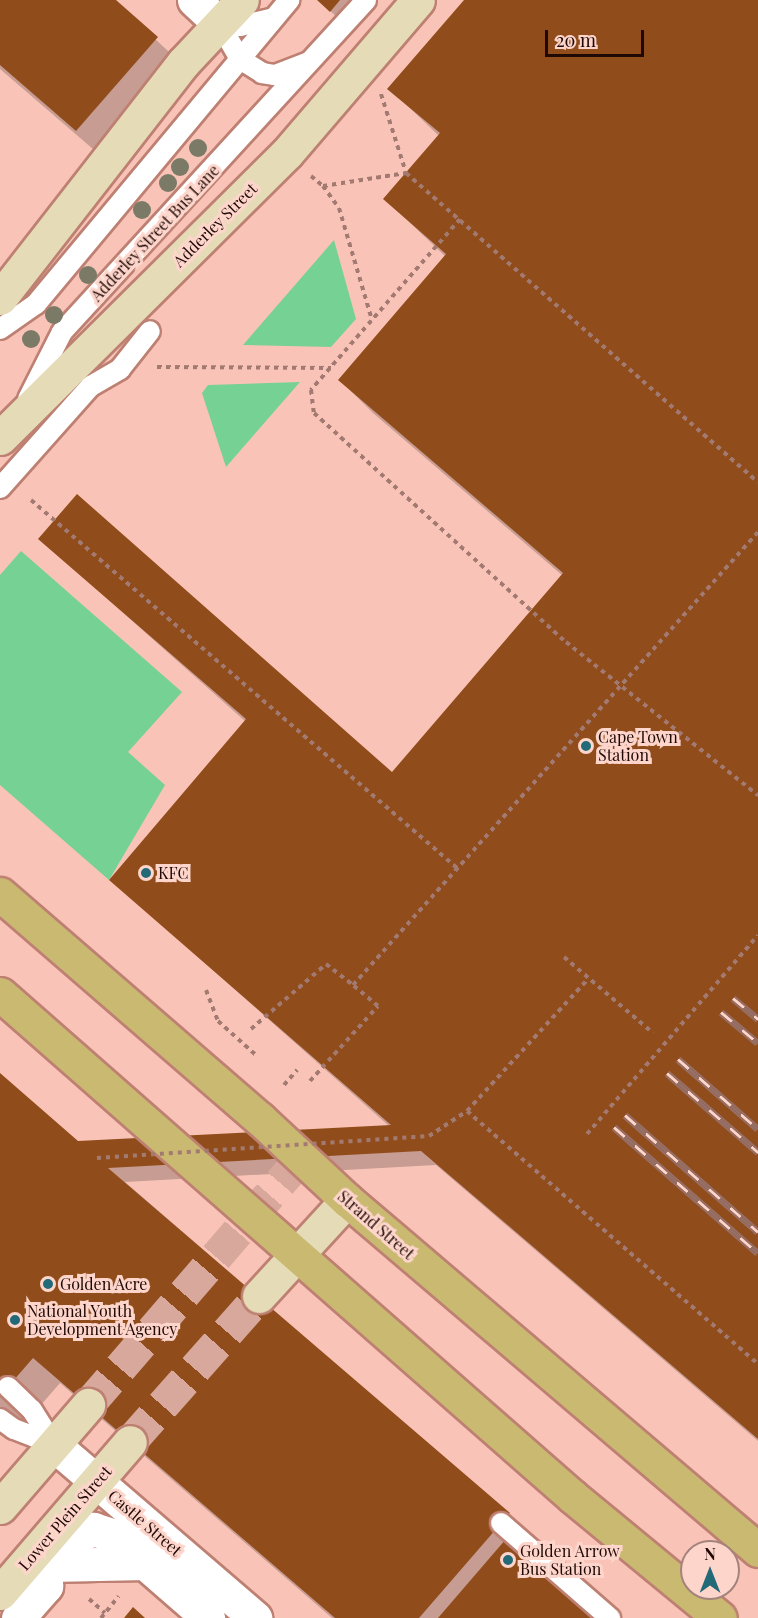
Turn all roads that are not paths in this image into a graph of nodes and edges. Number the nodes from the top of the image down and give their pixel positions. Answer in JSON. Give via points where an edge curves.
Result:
{"nodes":[{"id":1,"x":194,"y":0,"type":"edge"},
{"id":2,"x":289,"y":0,"type":"edge"},
{"id":3,"x":366,"y":0,"type":"edge"},
{"id":4,"x":418,"y":0,"type":"edge"},
{"id":5,"x":231,"y":11,"type":"edge"},
{"id":6,"x":271,"y":19,"type":"junction"},
{"id":7,"x":315,"y":58,"type":"junction"},
{"id":8,"x":240,"y":60,"type":"junction"},
{"id":9,"x":0,"y":298,"type":"edge"},
{"id":10,"x":0,"y":329,"type":"edge"},
{"id":11,"x":150,"y":331,"type":"dead end"},
{"id":12,"x":8,"y":430,"type":"edge"},
{"id":13,"x":0,"y":488,"type":"edge"},
{"id":14,"x":0,"y":894,"type":"edge"},
{"id":15,"x":0,"y":994,"type":"edge"},
{"id":16,"x":347,"y":1200,"type":"junction"},
{"id":17,"x":297,"y":1254,"type":"junction"},
{"id":18,"x":259,"y":1296,"type":"tunnel mouth"},
{"id":19,"x":8,"y":1386,"type":"dead end"},
{"id":20,"x":88,"y":1405,"type":"tunnel mouth"},
{"id":21,"x":0,"y":1419,"type":"edge"},
{"id":22,"x":130,"y":1442,"type":"tunnel mouth"},
{"id":23,"x":54,"y":1444,"type":"junction"},
{"id":24,"x":97,"y":1482,"type":"junction"},
{"id":25,"x":0,"y":1507,"type":"edge"},
{"id":26,"x":501,"y":1523,"type":"dead end"},
{"id":27,"x":755,"y":1541,"type":"edge"},
{"id":28,"x":0,"y":1593,"type":"edge"},
{"id":29,"x":18,"y":1618,"type":"edge"},
{"id":30,"x":208,"y":1618,"type":"edge"},
{"id":31,"x":255,"y":1618,"type":"edge"},
{"id":32,"x":610,"y":1618,"type":"edge"},
{"id":33,"x":720,"y":1618,"type":"edge"}],
"edges":[{"from":1,"to":5,"type":"street"},
{"from":2,"to":6,"type":"lane"},
{"from":3,"to":7,"type":"lane","name":"Adderley Street Bus Lane"},
{"from":4,"to":12,"type":"main road","name":"Adderley Street","via":[[287,153]]},
{"from":5,"to":6,"type":"lane","via":[[248,25]]},
{"from":5,"to":8,"type":"lane"},
{"from":5,"to":9,"type":"main road","via":[[183,63]]},
{"from":6,"to":8,"type":"lane"},
{"from":7,"to":8,"type":"lane","name":"Adderley Street Bus Lane","via":[[275,75],[262,73]]},
{"from":7,"to":12,"type":"lane","name":"Adderley Street Bus Lane","via":[[62,332]]},
{"from":8,"to":10,"type":"lane","via":[[36,304]]},
{"from":11,"to":13,"type":"lane","via":[[120,369],[91,386]]},
{"from":14,"to":16,"type":"main road","name":"Strand Street","via":[[260,1119]]},
{"from":15,"to":17,"type":"main road"},
{"from":16,"to":17,"type":"main road"},
{"from":16,"to":27,"type":"main road","name":"Strand Street"},
{"from":17,"to":18,"type":"main road"},
{"from":17,"to":33,"type":"main road","via":[[573,1497]]},
{"from":19,"to":23,"type":"lane","via":[[32,1410]]},
{"from":20,"to":23,"type":"main road"},
{"from":21,"to":23,"type":"lane","name":"Castle Street","via":[[14,1429]]},
{"from":22,"to":24,"type":"main road","name":"Lower Plein Street"},
{"from":23,"to":24,"type":"street","name":"Castle Street"},
{"from":23,"to":25,"type":"main road"},
{"from":24,"to":28,"type":"main road","name":"Lower Plein Street"},
{"from":24,"to":31,"type":"street","name":"Castle Street"},
{"from":26,"to":32,"type":"lane"},
{"from":29,"to":30,"type":"street","via":[[46,1586],[50,1564],[71,1540],[93,1529],[114,1536]]}]}
